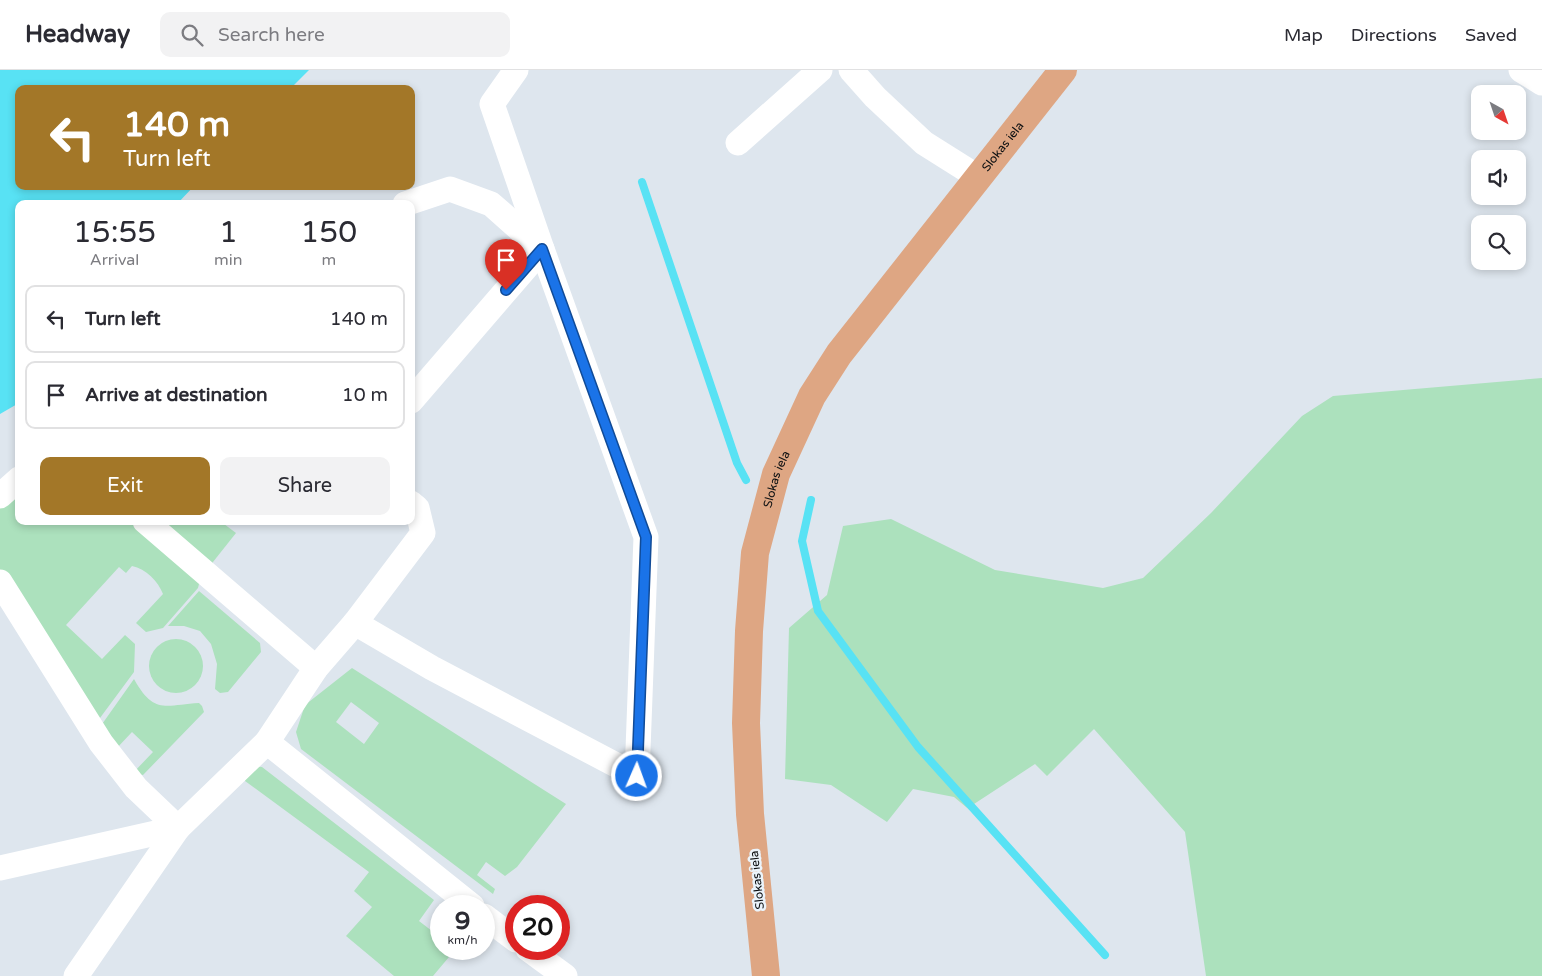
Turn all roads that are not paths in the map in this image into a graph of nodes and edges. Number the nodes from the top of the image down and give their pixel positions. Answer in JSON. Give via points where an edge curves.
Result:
{"nodes":[{"id":1,"x":516,"y":70,"type":"edge"},
{"id":2,"x":820,"y":70,"type":"edge"},
{"id":3,"x":851,"y":70,"type":"edge"},
{"id":4,"x":1063,"y":70,"type":"edge"},
{"id":5,"x":1521,"y":70,"type":"edge"},
{"id":6,"x":1542,"y":83,"type":"edge"},
{"id":7,"x":738,"y":143,"type":"dead end"},
{"id":8,"x":978,"y":177,"type":"junction"},
{"id":9,"x":415,"y":201,"type":"edge"},
{"id":10,"x":542,"y":249,"type":"junction"},
{"id":11,"x":415,"y":396,"type":"edge"},
{"id":12,"x":15,"y":483,"type":"edge"},
{"id":13,"x":0,"y":496,"type":"edge"},
{"id":14,"x":415,"y":506,"type":"edge"},
{"id":15,"x":150,"y":525,"type":"edge"},
{"id":16,"x":0,"y":582,"type":"edge"},
{"id":17,"x":355,"y":623,"type":"junction"},
{"id":18,"x":316,"y":668,"type":"junction"},
{"id":19,"x":267,"y":742,"type":"junction"},
{"id":20,"x":178,"y":828,"type":"junction"},
{"id":21,"x":0,"y":868,"type":"edge"},
{"id":22,"x":458,"y":895,"type":"edge"},
{"id":23,"x":543,"y":960,"type":"edge"},
{"id":24,"x":76,"y":976,"type":"edge"},
{"id":25,"x":565,"y":976,"type":"edge"},
{"id":26,"x":766,"y":976,"type":"edge"}],
"edges":[{"from":1,"to":10,"type":"street","via":[[492,104]]},
{"from":2,"to":7,"type":"street"},
{"from":3,"to":8,"type":"street","via":[[924,143]]},
{"from":4,"to":8,"type":"main road","name":"Slokas iela"},
{"from":5,"to":6,"type":"street"},
{"from":8,"to":26,"type":"main road","name":"Slokas iela","via":[[839,354],[812,396],[776,474],[755,553],[746,723],[750,814]]},
{"from":9,"to":10,"type":"street","via":[[450,189],[491,204]]},
{"from":10,"to":11,"type":"street"},
{"from":10,"to":17,"type":"street","via":[[646,537],[637,776],[432,668]]},
{"from":12,"to":13,"type":"street"},
{"from":14,"to":17,"type":"street","via":[[423,533]]},
{"from":15,"to":18,"type":"street"},
{"from":16,"to":20,"type":"street","via":[[101,744],[136,788]]},
{"from":17,"to":18,"type":"street"},
{"from":18,"to":19,"type":"street"},
{"from":19,"to":20,"type":"street"},
{"from":19,"to":22,"type":"street"},
{"from":20,"to":21,"type":"street"},
{"from":20,"to":24,"type":"street"},
{"from":23,"to":25,"type":"street"}]}
